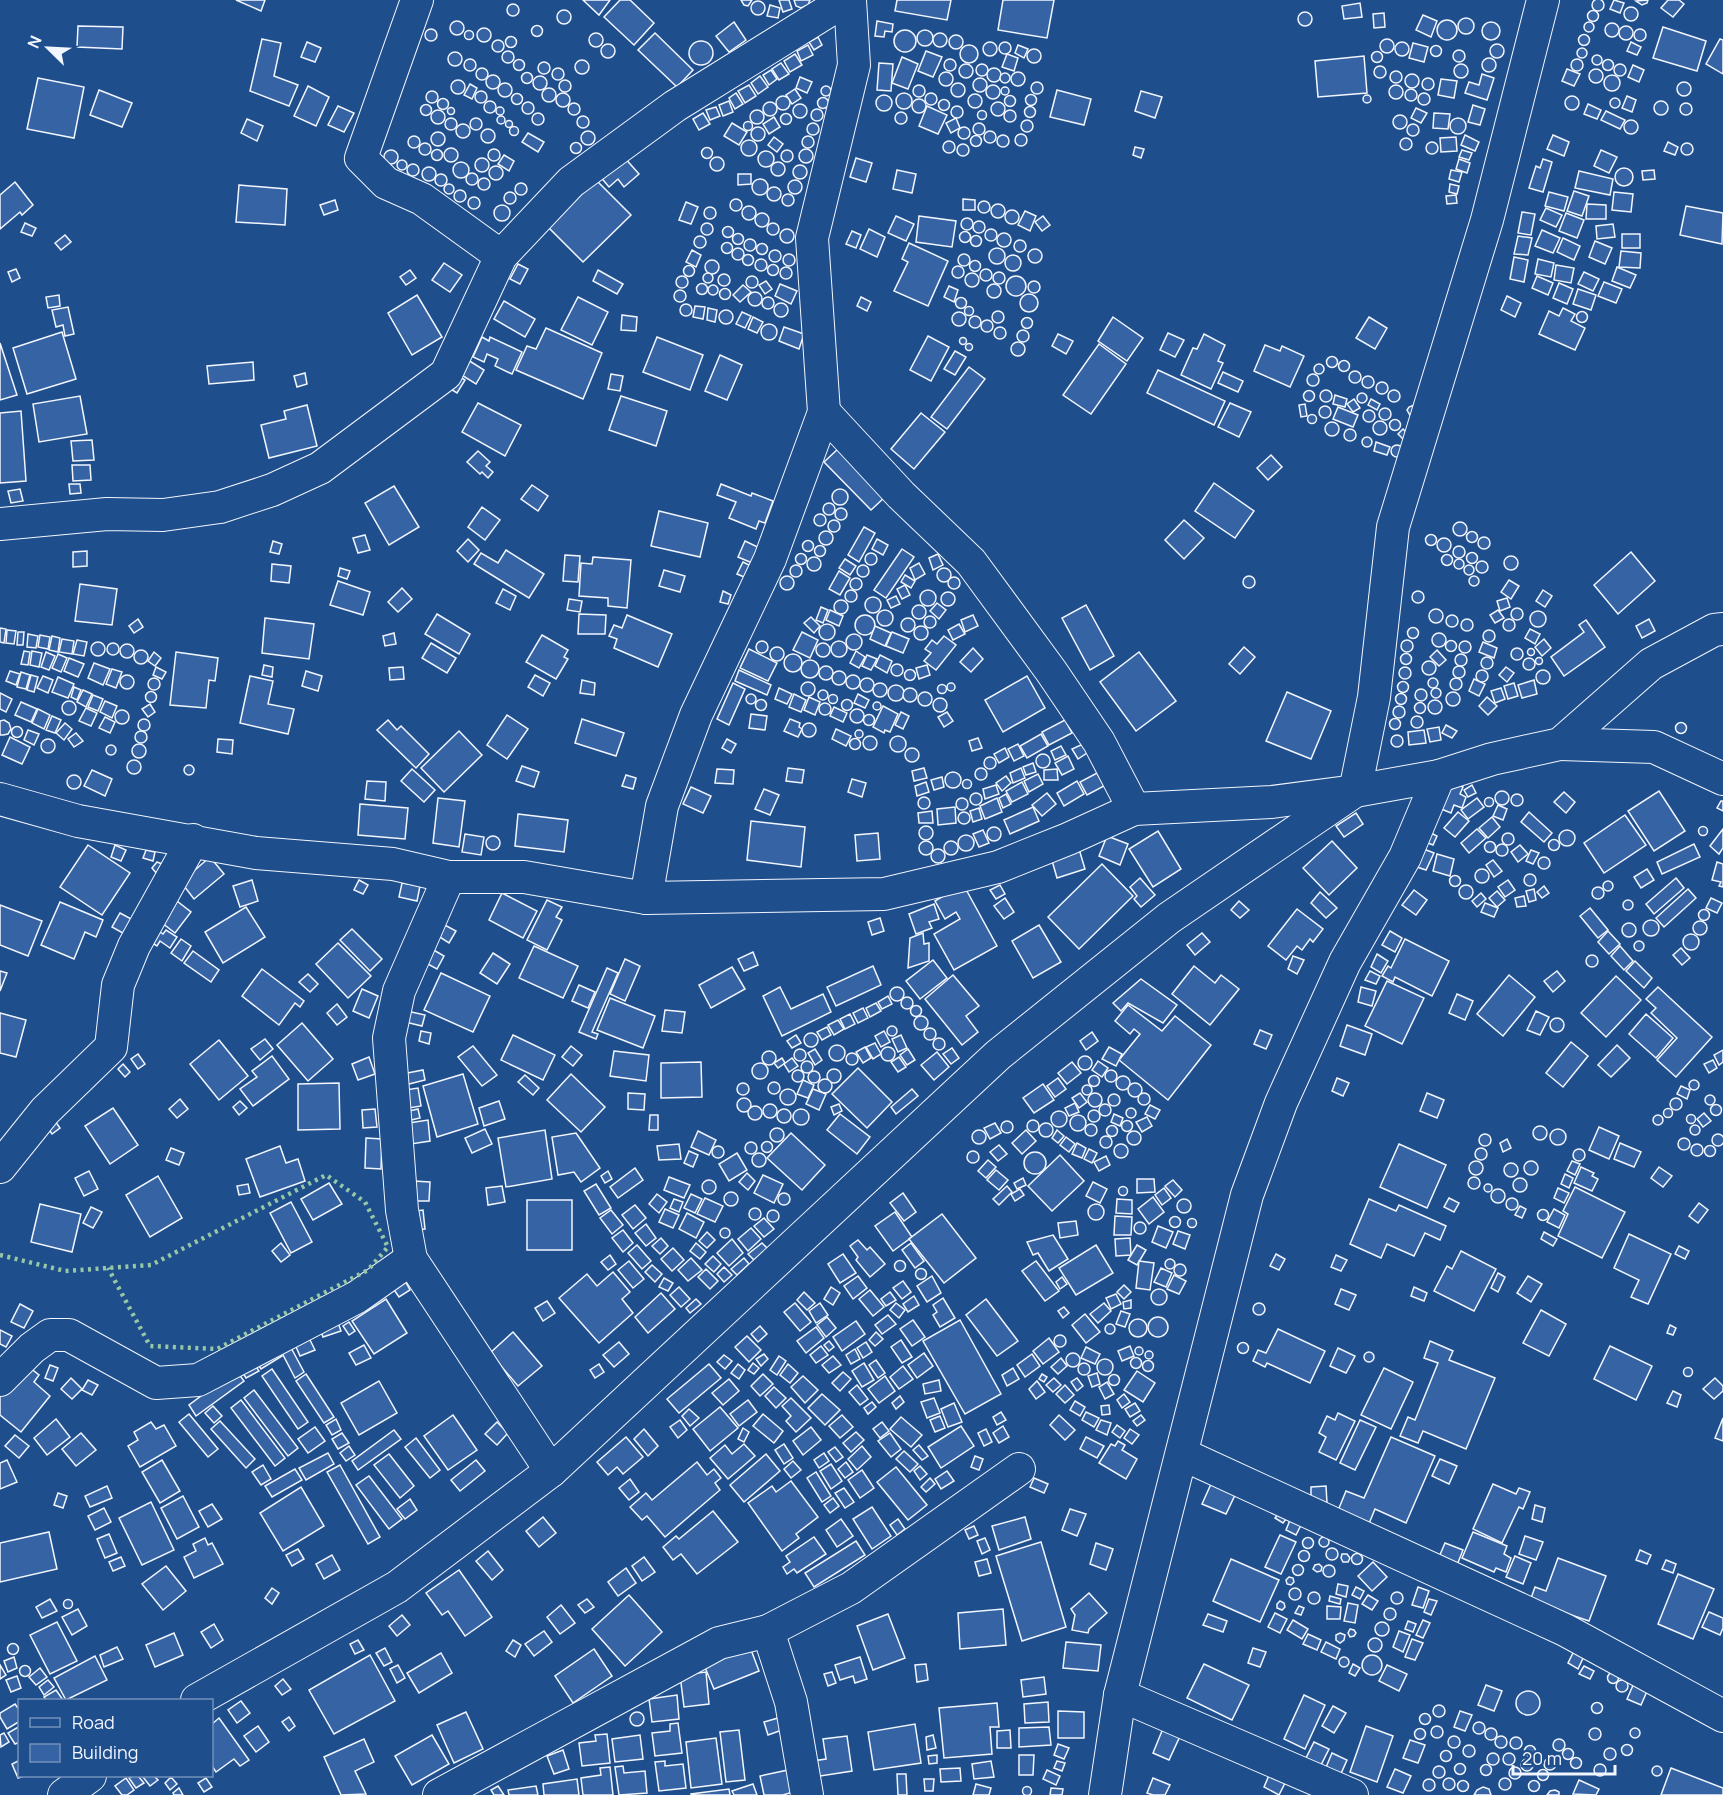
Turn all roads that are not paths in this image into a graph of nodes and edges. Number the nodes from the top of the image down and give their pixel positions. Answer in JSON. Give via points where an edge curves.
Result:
{"nodes":[{"id":1,"x":417,"y":0,"type":"edge"},
{"id":2,"x":848,"y":0,"type":"edge"},
{"id":3,"x":1544,"y":0,"type":"edge"},
{"id":4,"x":501,"y":256,"type":"junction"},
{"id":5,"x":824,"y":412,"type":"junction"},
{"id":6,"x":0,"y":524,"type":"edge"},
{"id":7,"x":1723,"y":630,"type":"edge"},
{"id":8,"x":1560,"y":744,"type":"junction"},
{"id":9,"x":1439,"y":776,"type":"junction"},
{"id":10,"x":1723,"y":779,"type":"edge"},
{"id":11,"x":1355,"y":791,"type":"junction"},
{"id":12,"x":0,"y":799,"type":"edge"},
{"id":13,"x":1134,"y":809,"type":"junction"},
{"id":14,"x":193,"y":840,"type":"junction"},
{"id":15,"x":449,"y":877,"type":"junction"},
{"id":16,"x":646,"y":898,"type":"junction"},
{"id":17,"x":0,"y":1167,"type":"edge"},
{"id":18,"x":411,"y":1259,"type":"junction"},
{"id":19,"x":0,"y":1380,"type":"edge"},
{"id":20,"x":1182,"y":1454,"type":"junction"},
{"id":21,"x":1019,"y":1468,"type":"dead end"},
{"id":22,"x":551,"y":1471,"type":"junction"},
{"id":23,"x":768,"y":1631,"type":"junction"},
{"id":24,"x":1120,"y":1695,"type":"junction"},
{"id":25,"x":201,"y":1699,"type":"edge"},
{"id":26,"x":1723,"y":1716,"type":"edge"},
{"id":27,"x":89,"y":1777,"type":"edge"},
{"id":28,"x":64,"y":1795,"type":"edge"},
{"id":29,"x":439,"y":1795,"type":"edge"},
{"id":30,"x":807,"y":1795,"type":"edge"},
{"id":31,"x":1105,"y":1795,"type":"edge"},
{"id":32,"x":1352,"y":1795,"type":"edge"}],
"edges":[{"from":1,"to":4,"type":"street","via":[[361,158],[386,183],[422,199]]},
{"from":2,"to":4,"type":"street","via":[[675,106],[571,182]]},
{"from":2,"to":5,"type":"street","via":[[854,64],[812,238]]},
{"from":3,"to":11,"type":"street","via":[[1487,220],[1393,527],[1374,697]]},
{"from":4,"to":6,"type":"street","via":[[446,374],[320,468],[272,490],[220,507],[163,515],[107,514]]},
{"from":5,"to":13,"type":"street","via":[[901,495],[971,562],[1099,742]]},
{"from":5,"to":16,"type":"street","via":[[770,559],[696,715],[662,806]]},
{"from":7,"to":8,"type":"street","via":[[1714,630],[1651,664]]},
{"from":8,"to":9,"type":"street"},
{"from":8,"to":10,"type":"street","via":[[1654,747]]},
{"from":9,"to":11,"type":"street"},
{"from":9,"to":20,"type":"street","via":[[1405,856],[1345,962],[1281,1103],[1247,1196]]},
{"from":11,"to":13,"type":"street","via":[[1272,802]]},
{"from":11,"to":22,"type":"street","via":[[1169,918],[998,1055]]},
{"from":12,"to":14,"type":"street","via":[[78,821]]},
{"from":13,"to":16,"type":"street","via":[[998,867],[884,894]]},
{"from":14,"to":15,"type":"street","via":[[256,853],[393,864]]},
{"from":14,"to":17,"type":"street","via":[[134,946],[118,985],[111,1047],[45,1111]]},
{"from":15,"to":16,"type":"street","via":[[524,877]]},
{"from":15,"to":18,"type":"street","via":[[399,992],[389,1038],[402,1210]]},
{"from":18,"to":19,"type":"street","via":[[357,1297],[198,1380],[156,1383],[69,1335],[50,1335]]},
{"from":18,"to":22,"type":"street"},
{"from":20,"to":24,"type":"street"},
{"from":20,"to":26,"type":"street","via":[[1564,1630]]},
{"from":21,"to":23,"type":"street","via":[[851,1588]]},
{"from":22,"to":25,"type":"street","via":[[398,1587]]},
{"from":23,"to":29,"type":"street","via":[[718,1643]]},
{"from":23,"to":30,"type":"street","via":[[791,1702]]},
{"from":24,"to":31,"type":"street"},
{"from":24,"to":32,"type":"street"},
{"from":27,"to":28,"type":"street"}]}
